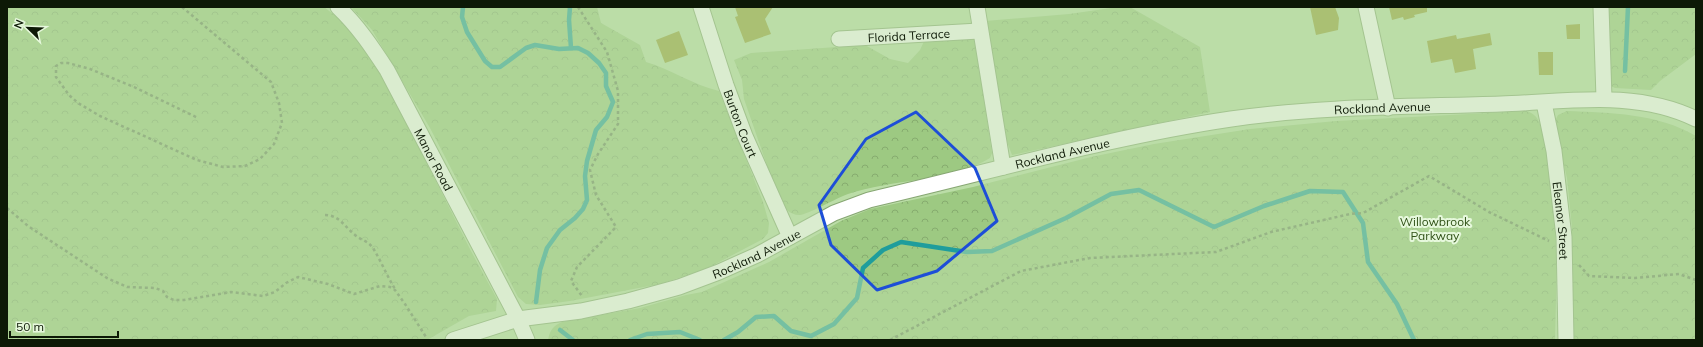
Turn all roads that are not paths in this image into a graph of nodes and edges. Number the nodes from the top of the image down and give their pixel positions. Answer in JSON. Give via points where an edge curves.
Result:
{"nodes":[{"id":1,"x":338,"y":7,"type":"edge"},
{"id":2,"x":701,"y":7,"type":"edge"},
{"id":3,"x":976,"y":7,"type":"edge"},
{"id":4,"x":1366,"y":7,"type":"edge"},
{"id":5,"x":1601,"y":7,"type":"edge"},
{"id":6,"x":979,"y":31,"type":"junction"},
{"id":7,"x":839,"y":39,"type":"dead end"},
{"id":8,"x":1604,"y":98,"type":"junction"},
{"id":9,"x":1544,"y":103,"type":"junction"},
{"id":10,"x":1388,"y":108,"type":"junction"},
{"id":11,"x":1696,"y":119,"type":"edge"},
{"id":12,"x":1003,"y":167,"type":"junction"},
{"id":13,"x":790,"y":237,"type":"junction"},
{"id":14,"x":518,"y":319,"type":"junction"},
{"id":15,"x":453,"y":340,"type":"edge"},
{"id":16,"x":527,"y":340,"type":"edge"},
{"id":17,"x":1566,"y":340,"type":"edge"}],
"edges":[{"from":1,"to":14,"type":"street","name":"Manor Road","via":[[370,42],[387,70]]},
{"from":2,"to":13,"type":"street","name":"Burton Court","via":[[745,136]]},
{"from":3,"to":6,"type":"street"},
{"from":4,"to":10,"type":"street"},
{"from":5,"to":8,"type":"street"},
{"from":6,"to":7,"type":"street","name":"Florida Terrace"},
{"from":6,"to":12,"type":"street"},
{"from":8,"to":9,"type":"street","name":"Rockland Avenue"},
{"from":8,"to":11,"type":"street","name":"Rockland Avenue","via":[[1650,103],[1680,111]]},
{"from":9,"to":10,"type":"street","name":"Rockland Avenue"},
{"from":9,"to":17,"type":"street","name":"Eleanor Street","via":[[1554,151],[1564,236]]},
{"from":10,"to":12,"type":"street","name":"Rockland Avenue","via":[[1218,121],[1089,146]]},
{"from":12,"to":13,"type":"street","name":"Rockland Avenue","via":[[869,200],[834,212]]},
{"from":13,"to":14,"type":"street","name":"Rockland Avenue","via":[[719,272],[678,287],[581,311]]},
{"from":14,"to":15,"type":"street","name":"Rockland Avenue"},
{"from":14,"to":16,"type":"street","name":"Manor Road"}]}
